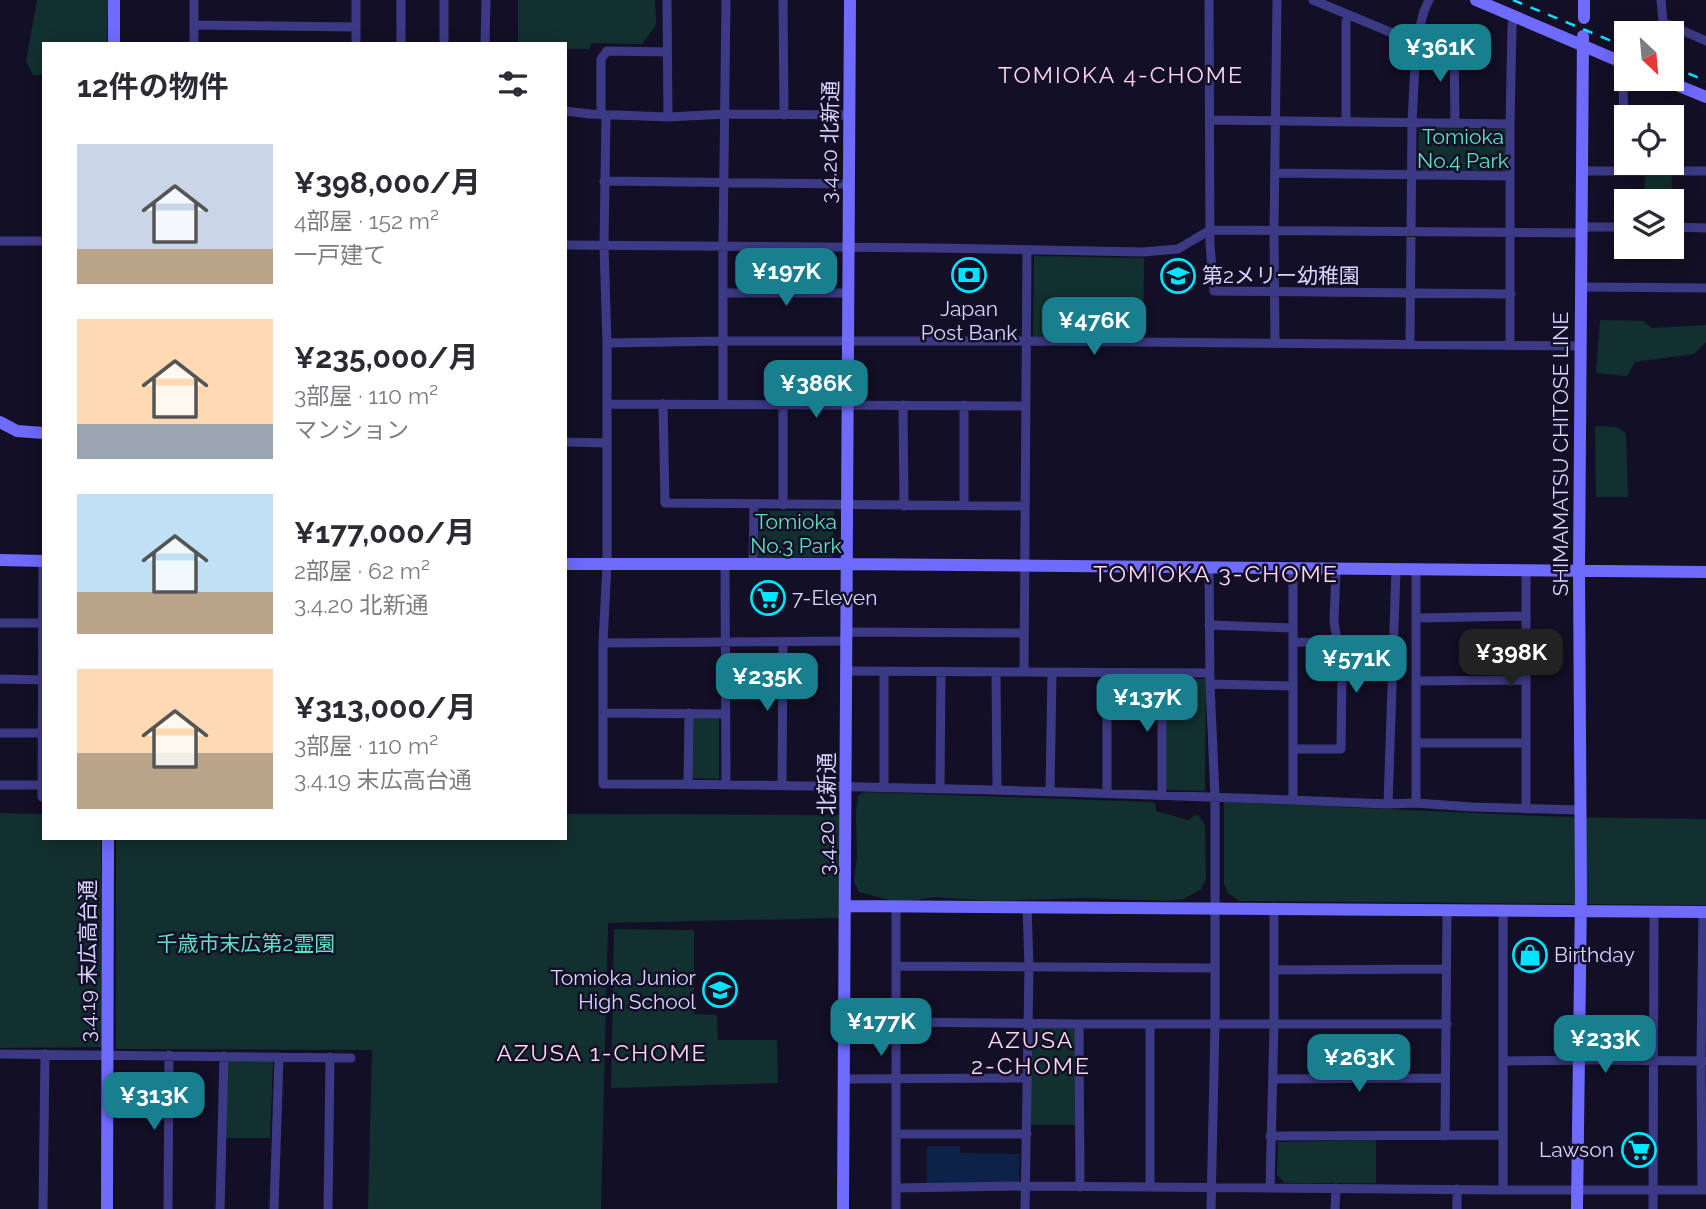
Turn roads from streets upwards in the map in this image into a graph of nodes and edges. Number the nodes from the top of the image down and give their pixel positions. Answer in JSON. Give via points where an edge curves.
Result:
{"nodes":[{"id":1,"x":114,"y":0,"type":"edge"},
{"id":2,"x":194,"y":0,"type":"edge"},
{"id":3,"x":356,"y":0,"type":"edge"},
{"id":4,"x":401,"y":0,"type":"edge"},
{"id":5,"x":444,"y":0,"type":"edge"},
{"id":6,"x":486,"y":0,"type":"edge"},
{"id":7,"x":667,"y":0,"type":"edge"},
{"id":8,"x":726,"y":0,"type":"edge"},
{"id":9,"x":783,"y":0,"type":"edge"},
{"id":10,"x":850,"y":0,"type":"edge"},
{"id":11,"x":1209,"y":0,"type":"edge"},
{"id":12,"x":1277,"y":0,"type":"edge"},
{"id":13,"x":1312,"y":0,"type":"edge"},
{"id":14,"x":1429,"y":0,"type":"edge"},
{"id":15,"x":1476,"y":0,"type":"edge"},
{"id":16,"x":1584,"y":0,"type":"edge"},
{"id":17,"x":1661,"y":0,"type":"edge"},
{"id":18,"x":1349,"y":15,"type":"junction"},
{"id":19,"x":1514,"y":16,"type":"junction"},
{"id":20,"x":1584,"y":18,"type":"dead end"},
{"id":21,"x":194,"y":25,"type":"junction"},
{"id":22,"x":356,"y":27,"type":"junction"},
{"id":23,"x":1583,"y":41,"type":"junction"},
{"id":24,"x":1706,"y":41,"type":"edge"},
{"id":25,"x":114,"y":42,"type":"edge"},
{"id":26,"x":194,"y":42,"type":"edge"},
{"id":27,"x":356,"y":42,"type":"edge"},
{"id":28,"x":401,"y":42,"type":"edge"},
{"id":29,"x":444,"y":42,"type":"edge"},
{"id":30,"x":485,"y":42,"type":"edge"},
{"id":31,"x":1416,"y":42,"type":"junction"},
{"id":32,"x":667,"y":52,"type":"junction"},
{"id":33,"x":1614,"y":58,"type":"edge"},
{"id":34,"x":1684,"y":88,"type":"edge"},
{"id":35,"x":1706,"y":97,"type":"edge"},
{"id":36,"x":567,"y":111,"type":"edge"},
{"id":37,"x":603,"y":114,"type":"junction"},
{"id":38,"x":726,"y":114,"type":"junction"},
{"id":39,"x":784,"y":114,"type":"junction"},
{"id":40,"x":850,"y":114,"type":"junction"},
{"id":41,"x":668,"y":117,"type":"junction"},
{"id":42,"x":1210,"y":120,"type":"junction"},
{"id":43,"x":1277,"y":121,"type":"junction"},
{"id":44,"x":1346,"y":122,"type":"junction"},
{"id":45,"x":1412,"y":123,"type":"junction"},
{"id":46,"x":1455,"y":123,"type":"junction"},
{"id":47,"x":1510,"y":124,"type":"junction"},
{"id":48,"x":1583,"y":171,"type":"junction"},
{"id":49,"x":1614,"y":171,"type":"edge"},
{"id":50,"x":1684,"y":171,"type":"edge"},
{"id":51,"x":1706,"y":171,"type":"edge"},
{"id":52,"x":1275,"y":173,"type":"junction"},
{"id":53,"x":1411,"y":175,"type":"junction"},
{"id":54,"x":1510,"y":176,"type":"junction"},
{"id":55,"x":604,"y":181,"type":"junction"},
{"id":56,"x":724,"y":182,"type":"junction"},
{"id":57,"x":849,"y":184,"type":"junction"},
{"id":58,"x":1614,"y":228,"type":"edge"},
{"id":59,"x":1684,"y":228,"type":"edge"},
{"id":60,"x":1706,"y":228,"type":"edge"},
{"id":61,"x":1210,"y":230,"type":"junction"},
{"id":62,"x":1274,"y":230,"type":"junction"},
{"id":63,"x":1582,"y":230,"type":"junction"},
{"id":64,"x":1411,"y":232,"type":"junction"},
{"id":65,"x":1511,"y":233,"type":"junction"},
{"id":66,"x":0,"y":241,"type":"edge"},
{"id":67,"x":42,"y":241,"type":"edge"},
{"id":68,"x":567,"y":245,"type":"edge"},
{"id":69,"x":604,"y":246,"type":"junction"},
{"id":70,"x":723,"y":246,"type":"junction"},
{"id":71,"x":848,"y":248,"type":"junction"},
{"id":72,"x":1027,"y":250,"type":"junction"},
{"id":73,"x":1581,"y":287,"type":"junction"},
{"id":74,"x":1706,"y":288,"type":"edge"},
{"id":75,"x":1274,"y":292,"type":"junction"},
{"id":76,"x":723,"y":293,"type":"junction"},
{"id":77,"x":849,"y":293,"type":"junction"},
{"id":78,"x":1410,"y":293,"type":"junction"},
{"id":79,"x":1511,"y":294,"type":"junction"},
{"id":80,"x":723,"y":341,"type":"junction"},
{"id":81,"x":850,"y":341,"type":"junction"},
{"id":82,"x":1026,"y":341,"type":"junction"},
{"id":83,"x":607,"y":343,"type":"junction"},
{"id":84,"x":1275,"y":343,"type":"junction"},
{"id":85,"x":1410,"y":344,"type":"junction"},
{"id":86,"x":1510,"y":345,"type":"junction"},
{"id":87,"x":1581,"y":345,"type":"junction"},
{"id":88,"x":607,"y":404,"type":"junction"},
{"id":89,"x":663,"y":404,"type":"junction"},
{"id":90,"x":723,"y":405,"type":"junction"},
{"id":91,"x":783,"y":405,"type":"junction"},
{"id":92,"x":849,"y":405,"type":"junction"},
{"id":93,"x":902,"y":405,"type":"junction"},
{"id":94,"x":964,"y":405,"type":"junction"},
{"id":95,"x":1025,"y":406,"type":"junction"},
{"id":96,"x":0,"y":422,"type":"edge"},
{"id":97,"x":42,"y":433,"type":"edge"},
{"id":98,"x":567,"y":442,"type":"edge"},
{"id":99,"x":607,"y":443,"type":"junction"},
{"id":100,"x":754,"y":505,"type":"junction"},
{"id":101,"x":783,"y":505,"type":"junction"},
{"id":102,"x":847,"y":505,"type":"junction"},
{"id":103,"x":904,"y":506,"type":"junction"},
{"id":104,"x":964,"y":506,"type":"junction"},
{"id":105,"x":1025,"y":506,"type":"junction"},
{"id":106,"x":0,"y":561,"type":"edge"},
{"id":107,"x":42,"y":561,"type":"edge"},
{"id":108,"x":567,"y":564,"type":"edge"},
{"id":109,"x":607,"y":564,"type":"junction"},
{"id":110,"x":725,"y":565,"type":"junction"},
{"id":111,"x":753,"y":565,"type":"junction"},
{"id":112,"x":846,"y":565,"type":"junction"},
{"id":113,"x":1025,"y":566,"type":"junction"},
{"id":114,"x":1209,"y":568,"type":"junction"},
{"id":115,"x":1293,"y":569,"type":"junction"},
{"id":116,"x":1336,"y":570,"type":"junction"},
{"id":117,"x":1396,"y":570,"type":"junction"},
{"id":118,"x":1416,"y":570,"type":"junction"},
{"id":119,"x":1526,"y":570,"type":"junction"},
{"id":120,"x":1579,"y":570,"type":"junction"},
{"id":121,"x":1706,"y":572,"type":"edge"},
{"id":122,"x":1526,"y":616,"type":"junction"},
{"id":123,"x":1416,"y":618,"type":"junction"},
{"id":124,"x":0,"y":623,"type":"edge"},
{"id":125,"x":42,"y":623,"type":"edge"},
{"id":126,"x":1209,"y":625,"type":"junction"},
{"id":127,"x":1293,"y":628,"type":"junction"},
{"id":128,"x":1023,"y":633,"type":"junction"},
{"id":129,"x":847,"y":637,"type":"junction"},
{"id":130,"x":725,"y":642,"type":"junction"},
{"id":131,"x":783,"y":642,"type":"junction"},
{"id":132,"x":1293,"y":642,"type":"junction"},
{"id":133,"x":603,"y":643,"type":"junction"},
{"id":134,"x":1336,"y":643,"type":"junction"},
{"id":135,"x":847,"y":671,"type":"junction"},
{"id":136,"x":884,"y":672,"type":"junction"},
{"id":137,"x":941,"y":672,"type":"junction"},
{"id":138,"x":996,"y":672,"type":"junction"},
{"id":139,"x":1024,"y":673,"type":"junction"},
{"id":140,"x":1052,"y":673,"type":"junction"},
{"id":141,"x":1107,"y":673,"type":"junction"},
{"id":142,"x":1162,"y":673,"type":"junction"},
{"id":143,"x":1210,"y":679,"type":"junction"},
{"id":144,"x":0,"y":680,"type":"edge"},
{"id":145,"x":42,"y":680,"type":"edge"},
{"id":146,"x":1526,"y":680,"type":"junction"},
{"id":147,"x":1416,"y":681,"type":"junction"},
{"id":148,"x":1293,"y":686,"type":"junction"},
{"id":149,"x":603,"y":713,"type":"junction"},
{"id":150,"x":689,"y":713,"type":"junction"},
{"id":151,"x":725,"y":714,"type":"junction"},
{"id":152,"x":0,"y":733,"type":"edge"},
{"id":153,"x":42,"y":733,"type":"joint"},
{"id":154,"x":1416,"y":743,"type":"junction"},
{"id":155,"x":1526,"y":743,"type":"junction"},
{"id":156,"x":1293,"y":749,"type":"junction"},
{"id":157,"x":688,"y":784,"type":"junction"},
{"id":158,"x":726,"y":784,"type":"junction"},
{"id":159,"x":0,"y":785,"type":"edge"},
{"id":160,"x":41,"y":785,"type":"junction"},
{"id":161,"x":782,"y":785,"type":"junction"},
{"id":162,"x":847,"y":787,"type":"junction"},
{"id":163,"x":884,"y":787,"type":"junction"},
{"id":164,"x":940,"y":788,"type":"junction"},
{"id":165,"x":998,"y":790,"type":"junction"},
{"id":166,"x":42,"y":791,"type":"edge"},
{"id":167,"x":1050,"y":791,"type":"junction"},
{"id":168,"x":1107,"y":793,"type":"junction"},
{"id":169,"x":1162,"y":794,"type":"junction"},
{"id":170,"x":1215,"y":796,"type":"junction"},
{"id":171,"x":1293,"y":800,"type":"junction"},
{"id":172,"x":1416,"y":803,"type":"junction"},
{"id":173,"x":1388,"y":804,"type":"junction"},
{"id":174,"x":1526,"y":809,"type":"junction"},
{"id":175,"x":1581,"y":810,"type":"junction"},
{"id":176,"x":108,"y":840,"type":"edge"},
{"id":177,"x":846,"y":906,"type":"junction"},
{"id":178,"x":896,"y":906,"type":"junction"},
{"id":179,"x":1027,"y":906,"type":"junction"},
{"id":180,"x":1215,"y":907,"type":"junction"},
{"id":181,"x":1274,"y":908,"type":"junction"},
{"id":182,"x":1580,"y":909,"type":"junction"},
{"id":183,"x":1447,"y":910,"type":"junction"},
{"id":184,"x":1503,"y":910,"type":"junction"},
{"id":185,"x":1654,"y":911,"type":"junction"},
{"id":186,"x":1704,"y":912,"type":"edge"},
{"id":187,"x":896,"y":966,"type":"junction"},
{"id":188,"x":1029,"y":968,"type":"junction"},
{"id":189,"x":1215,"y":968,"type":"junction"},
{"id":190,"x":1446,"y":969,"type":"junction"},
{"id":191,"x":1274,"y":970,"type":"junction"},
{"id":192,"x":896,"y":1022,"type":"junction"},
{"id":193,"x":1027,"y":1024,"type":"junction"},
{"id":194,"x":1079,"y":1024,"type":"junction"},
{"id":195,"x":1150,"y":1024,"type":"junction"},
{"id":196,"x":1214,"y":1024,"type":"junction"},
{"id":197,"x":1447,"y":1024,"type":"junction"},
{"id":198,"x":1274,"y":1025,"type":"junction"},
{"id":199,"x":0,"y":1054,"type":"edge"},
{"id":200,"x":45,"y":1054,"type":"junction"},
{"id":201,"x":108,"y":1054,"type":"junction"},
{"id":202,"x":169,"y":1055,"type":"junction"},
{"id":203,"x":224,"y":1056,"type":"junction"},
{"id":204,"x":279,"y":1057,"type":"junction"},
{"id":205,"x":330,"y":1058,"type":"junction"},
{"id":206,"x":351,"y":1058,"type":"dead end"},
{"id":207,"x":1579,"y":1060,"type":"junction"},
{"id":208,"x":1654,"y":1060,"type":"junction"},
{"id":209,"x":1503,"y":1061,"type":"junction"},
{"id":210,"x":1703,"y":1061,"type":"edge"},
{"id":211,"x":1026,"y":1078,"type":"junction"},
{"id":212,"x":1446,"y":1078,"type":"junction"},
{"id":213,"x":844,"y":1079,"type":"junction"},
{"id":214,"x":896,"y":1079,"type":"junction"},
{"id":215,"x":1273,"y":1079,"type":"junction"},
{"id":216,"x":896,"y":1133,"type":"junction"},
{"id":217,"x":1027,"y":1134,"type":"junction"},
{"id":218,"x":1503,"y":1135,"type":"junction"},
{"id":219,"x":1270,"y":1136,"type":"junction"},
{"id":220,"x":1445,"y":1136,"type":"junction"},
{"id":221,"x":1027,"y":1186,"type":"junction"},
{"id":222,"x":1080,"y":1187,"type":"junction"},
{"id":223,"x":1150,"y":1187,"type":"junction"},
{"id":224,"x":1212,"y":1187,"type":"junction"},
{"id":225,"x":896,"y":1188,"type":"junction"},
{"id":226,"x":1270,"y":1188,"type":"junction"},
{"id":227,"x":1336,"y":1188,"type":"junction"},
{"id":228,"x":1457,"y":1189,"type":"junction"},
{"id":229,"x":1578,"y":1189,"type":"junction"},
{"id":230,"x":1653,"y":1189,"type":"junction"},
{"id":231,"x":1704,"y":1189,"type":"edge"},
{"id":232,"x":1503,"y":1190,"type":"junction"},
{"id":233,"x":43,"y":1209,"type":"edge"},
{"id":234,"x":107,"y":1209,"type":"edge"},
{"id":235,"x":168,"y":1209,"type":"edge"},
{"id":236,"x":220,"y":1209,"type":"edge"},
{"id":237,"x":274,"y":1209,"type":"edge"},
{"id":238,"x":328,"y":1209,"type":"edge"},
{"id":239,"x":843,"y":1209,"type":"edge"},
{"id":240,"x":896,"y":1209,"type":"edge"},
{"id":241,"x":1025,"y":1209,"type":"edge"},
{"id":242,"x":1211,"y":1209,"type":"edge"},
{"id":243,"x":1335,"y":1209,"type":"edge"},
{"id":244,"x":1457,"y":1209,"type":"edge"},
{"id":245,"x":1577,"y":1209,"type":"edge"},
{"id":246,"x":1653,"y":1209,"type":"edge"}],
"edges":[{"from":1,"to":25,"type":"street"},
{"from":2,"to":21,"type":"street"},
{"from":3,"to":22,"type":"street"},
{"from":4,"to":28,"type":"street"},
{"from":5,"to":29,"type":"street"},
{"from":6,"to":30,"type":"street"},
{"from":7,"to":32,"type":"street"},
{"from":8,"to":38,"type":"street"},
{"from":9,"to":39,"type":"street"},
{"from":10,"to":40,"type":"street","name":"3.4.20 北新通"},
{"from":11,"to":42,"type":"street"},
{"from":12,"to":43,"type":"street"},
{"from":13,"to":18,"type":"street"},
{"from":14,"to":31,"type":"street"},
{"from":15,"to":19,"type":"street"},
{"from":16,"to":20,"type":"street"},
{"from":17,"to":24,"type":"street","via":[[1663,23]]},
{"from":18,"to":31,"type":"street"},
{"from":18,"to":44,"type":"street"},
{"from":19,"to":23,"type":"street"},
{"from":19,"to":47,"type":"street"},
{"from":21,"to":22,"type":"street"},
{"from":21,"to":26,"type":"street"},
{"from":22,"to":27,"type":"street"},
{"from":23,"to":33,"type":"street"},
{"from":23,"to":48,"type":"street","name":"SHIMAMATSU CHITOSE LINE"},
{"from":31,"to":45,"type":"street"},
{"from":31,"to":46,"type":"street","via":[[1454,44]]},
{"from":32,"to":37,"type":"street","via":[[607,51],[601,59]]},
{"from":32,"to":41,"type":"street"},
{"from":34,"to":35,"type":"street"},
{"from":36,"to":37,"type":"street"},
{"from":37,"to":41,"type":"street"},
{"from":37,"to":55,"type":"street"},
{"from":38,"to":39,"type":"street"},
{"from":38,"to":41,"type":"street"},
{"from":38,"to":56,"type":"street"},
{"from":39,"to":40,"type":"street"},
{"from":40,"to":57,"type":"street","name":"3.4.20 北新通"},
{"from":42,"to":43,"type":"street"},
{"from":42,"to":61,"type":"street"},
{"from":43,"to":44,"type":"street"},
{"from":43,"to":52,"type":"street"},
{"from":44,"to":45,"type":"street"},
{"from":45,"to":46,"type":"street"},
{"from":45,"to":53,"type":"street"},
{"from":46,"to":47,"type":"street"},
{"from":47,"to":54,"type":"street"},
{"from":48,"to":49,"type":"street"},
{"from":48,"to":63,"type":"street","name":"SHIMAMATSU CHITOSE LINE"},
{"from":50,"to":51,"type":"street"},
{"from":52,"to":53,"type":"street"},
{"from":52,"to":62,"type":"street"},
{"from":53,"to":54,"type":"street"},
{"from":53,"to":64,"type":"street"},
{"from":54,"to":65,"type":"street"},
{"from":55,"to":56,"type":"street"},
{"from":55,"to":69,"type":"street"},
{"from":56,"to":57,"type":"street"},
{"from":56,"to":70,"type":"street"},
{"from":57,"to":71,"type":"street","name":"3.4.20 北新通"},
{"from":58,"to":63,"type":"street"},
{"from":59,"to":60,"type":"street"},
{"from":61,"to":62,"type":"street"},
{"from":61,"to":72,"type":"street","via":[[1178,249]]},
{"from":61,"to":75,"type":"street","via":[[1214,291]]},
{"from":62,"to":64,"type":"street"},
{"from":62,"to":75,"type":"street"},
{"from":63,"to":65,"type":"street"},
{"from":63,"to":73,"type":"street","name":"SHIMAMATSU CHITOSE LINE"},
{"from":64,"to":65,"type":"street"},
{"from":64,"to":78,"type":"street"},
{"from":65,"to":79,"type":"street"},
{"from":66,"to":67,"type":"street"},
{"from":68,"to":69,"type":"street"},
{"from":69,"to":70,"type":"street"},
{"from":69,"to":83,"type":"street"},
{"from":70,"to":71,"type":"street"},
{"from":70,"to":76,"type":"street"},
{"from":71,"to":72,"type":"street"},
{"from":71,"to":77,"type":"street","name":"3.4.20 北新通"},
{"from":72,"to":82,"type":"street"},
{"from":73,"to":74,"type":"street"},
{"from":73,"to":87,"type":"street","name":"SHIMAMATSU CHITOSE LINE"},
{"from":75,"to":78,"type":"street"},
{"from":75,"to":84,"type":"street"},
{"from":76,"to":77,"type":"street"},
{"from":76,"to":80,"type":"street"},
{"from":77,"to":81,"type":"street","name":"3.4.20 北新通"},
{"from":78,"to":79,"type":"street"},
{"from":78,"to":85,"type":"street"},
{"from":79,"to":86,"type":"street"},
{"from":80,"to":81,"type":"street"},
{"from":80,"to":83,"type":"street"},
{"from":80,"to":90,"type":"street"},
{"from":81,"to":82,"type":"street"},
{"from":81,"to":92,"type":"street","name":"3.4.20 北新通"},
{"from":82,"to":84,"type":"street"},
{"from":82,"to":95,"type":"street"},
{"from":83,"to":88,"type":"street"},
{"from":84,"to":85,"type":"street"},
{"from":85,"to":86,"type":"street"},
{"from":86,"to":87,"type":"street"},
{"from":87,"to":120,"type":"street","name":"SHIMAMATSU CHITOSE LINE"},
{"from":88,"to":89,"type":"street"},
{"from":88,"to":99,"type":"street"},
{"from":89,"to":90,"type":"street"},
{"from":89,"to":100,"type":"street","via":[[665,503]]},
{"from":90,"to":91,"type":"street"},
{"from":91,"to":92,"type":"street"},
{"from":91,"to":101,"type":"street"},
{"from":92,"to":93,"type":"street"},
{"from":92,"to":102,"type":"street","name":"3.4.20 北新通"},
{"from":93,"to":94,"type":"street"},
{"from":93,"to":103,"type":"street"},
{"from":94,"to":95,"type":"street"},
{"from":94,"to":104,"type":"street"},
{"from":95,"to":105,"type":"street"},
{"from":96,"to":97,"type":"street","via":[[17,431]]},
{"from":98,"to":99,"type":"street"},
{"from":99,"to":109,"type":"street"},
{"from":100,"to":101,"type":"street"},
{"from":100,"to":111,"type":"street"},
{"from":101,"to":102,"type":"street"},
{"from":102,"to":103,"type":"street"},
{"from":102,"to":112,"type":"street","name":"3.4.20 北新通"},
{"from":103,"to":104,"type":"street"},
{"from":104,"to":105,"type":"street"},
{"from":105,"to":113,"type":"street"},
{"from":106,"to":107,"type":"street"},
{"from":108,"to":109,"type":"street"},
{"from":109,"to":110,"type":"street"},
{"from":109,"to":133,"type":"street"},
{"from":110,"to":111,"type":"street"},
{"from":110,"to":130,"type":"street"},
{"from":111,"to":112,"type":"street"},
{"from":112,"to":113,"type":"street"},
{"from":112,"to":129,"type":"street","name":"3.4.20 北新通"},
{"from":113,"to":114,"type":"street"},
{"from":113,"to":128,"type":"street"},
{"from":114,"to":115,"type":"street"},
{"from":114,"to":126,"type":"street"},
{"from":115,"to":116,"type":"street"},
{"from":115,"to":127,"type":"street"},
{"from":116,"to":117,"type":"street"},
{"from":116,"to":134,"type":"street"},
{"from":117,"to":118,"type":"street"},
{"from":117,"to":173,"type":"street"},
{"from":118,"to":119,"type":"street"},
{"from":118,"to":123,"type":"street"},
{"from":119,"to":120,"type":"street"},
{"from":119,"to":122,"type":"street"},
{"from":120,"to":121,"type":"street"},
{"from":120,"to":175,"type":"street","name":"SHIMAMATSU CHITOSE LINE"},
{"from":122,"to":123,"type":"street"},
{"from":122,"to":146,"type":"street"},
{"from":123,"to":147,"type":"street"},
{"from":124,"to":125,"type":"street"},
{"from":126,"to":127,"type":"street"},
{"from":126,"to":143,"type":"street"},
{"from":127,"to":132,"type":"street"},
{"from":128,"to":129,"type":"street"},
{"from":128,"to":139,"type":"street"},
{"from":129,"to":131,"type":"street"},
{"from":129,"to":135,"type":"street","name":"3.4.20 北新通"},
{"from":130,"to":131,"type":"street"},
{"from":130,"to":133,"type":"street"},
{"from":130,"to":151,"type":"street"},
{"from":131,"to":161,"type":"street"},
{"from":132,"to":134,"type":"street"},
{"from":132,"to":148,"type":"street"},
{"from":133,"to":149,"type":"street"},
{"from":134,"to":156,"type":"street","via":[[1342,670],[1341,749]]},
{"from":135,"to":136,"type":"street"},
{"from":135,"to":162,"type":"street","name":"3.4.20 北新通"},
{"from":136,"to":137,"type":"street"},
{"from":136,"to":163,"type":"street"},
{"from":137,"to":138,"type":"street"},
{"from":137,"to":164,"type":"street"},
{"from":138,"to":139,"type":"street"},
{"from":138,"to":165,"type":"street"},
{"from":139,"to":140,"type":"street"},
{"from":140,"to":141,"type":"street"},
{"from":140,"to":167,"type":"street"},
{"from":141,"to":142,"type":"street"},
{"from":141,"to":168,"type":"street"},
{"from":142,"to":143,"type":"street"},
{"from":142,"to":169,"type":"street"},
{"from":143,"to":148,"type":"street"},
{"from":143,"to":170,"type":"street"},
{"from":144,"to":145,"type":"street"},
{"from":146,"to":147,"type":"street"},
{"from":146,"to":155,"type":"street"},
{"from":147,"to":154,"type":"street"},
{"from":148,"to":156,"type":"street"},
{"from":149,"to":150,"type":"street"},
{"from":149,"to":157,"type":"street","via":[[603,784]]},
{"from":150,"to":151,"type":"street"},
{"from":150,"to":157,"type":"street"},
{"from":151,"to":158,"type":"street"},
{"from":152,"to":153,"type":"street"},
{"from":153,"to":160,"type":"street"},
{"from":154,"to":155,"type":"street"},
{"from":154,"to":172,"type":"street"},
{"from":155,"to":174,"type":"street"},
{"from":156,"to":171,"type":"street"},
{"from":157,"to":158,"type":"street"},
{"from":158,"to":161,"type":"street"},
{"from":159,"to":160,"type":"street"},
{"from":160,"to":166,"type":"street"},
{"from":161,"to":162,"type":"street"},
{"from":162,"to":163,"type":"street"},
{"from":162,"to":177,"type":"street","name":"3.4.20 北新通"},
{"from":163,"to":164,"type":"street"},
{"from":164,"to":165,"type":"street"},
{"from":165,"to":167,"type":"street"},
{"from":167,"to":168,"type":"street"},
{"from":168,"to":169,"type":"street"},
{"from":169,"to":170,"type":"street"},
{"from":170,"to":171,"type":"street"},
{"from":170,"to":180,"type":"street"},
{"from":171,"to":173,"type":"street"},
{"from":172,"to":173,"type":"street"},
{"from":172,"to":174,"type":"street"},
{"from":174,"to":175,"type":"street"},
{"from":175,"to":182,"type":"street","name":"SHIMAMATSU CHITOSE LINE"},
{"from":176,"to":201,"type":"street","name":"3.4.19 末広高台通"},
{"from":177,"to":178,"type":"street"},
{"from":177,"to":213,"type":"street","name":"3.4.20 北新通"},
{"from":178,"to":179,"type":"street"},
{"from":178,"to":187,"type":"street"},
{"from":179,"to":180,"type":"street"},
{"from":179,"to":188,"type":"street"},
{"from":180,"to":181,"type":"street"},
{"from":180,"to":189,"type":"street"},
{"from":181,"to":183,"type":"street"},
{"from":181,"to":191,"type":"street"},
{"from":182,"to":184,"type":"street"},
{"from":182,"to":185,"type":"street"},
{"from":182,"to":207,"type":"street","name":"SHIMAMATSU CHITOSE LINE"},
{"from":183,"to":184,"type":"street"},
{"from":183,"to":190,"type":"street"},
{"from":184,"to":209,"type":"street"},
{"from":185,"to":186,"type":"street"},
{"from":185,"to":208,"type":"street"},
{"from":186,"to":210,"type":"street"},
{"from":187,"to":188,"type":"street"},
{"from":187,"to":192,"type":"street"},
{"from":188,"to":189,"type":"street"},
{"from":188,"to":193,"type":"street"},
{"from":189,"to":196,"type":"street"},
{"from":190,"to":191,"type":"street"},
{"from":190,"to":197,"type":"street"},
{"from":191,"to":198,"type":"street"},
{"from":192,"to":193,"type":"street"},
{"from":192,"to":214,"type":"street"},
{"from":193,"to":194,"type":"street"},
{"from":193,"to":211,"type":"street"},
{"from":194,"to":195,"type":"street"},
{"from":194,"to":222,"type":"street"},
{"from":195,"to":196,"type":"street"},
{"from":195,"to":223,"type":"street"},
{"from":196,"to":198,"type":"street"},
{"from":196,"to":224,"type":"street"},
{"from":197,"to":198,"type":"street"},
{"from":197,"to":212,"type":"street"},
{"from":198,"to":215,"type":"street"},
{"from":199,"to":200,"type":"street"},
{"from":200,"to":201,"type":"street"},
{"from":200,"to":233,"type":"street"},
{"from":201,"to":202,"type":"street"},
{"from":201,"to":234,"type":"street","name":"3.4.19 末広高台通"},
{"from":202,"to":203,"type":"street"},
{"from":202,"to":235,"type":"street"},
{"from":203,"to":204,"type":"street"},
{"from":203,"to":236,"type":"street"},
{"from":204,"to":205,"type":"street"},
{"from":204,"to":237,"type":"street"},
{"from":205,"to":206,"type":"street"},
{"from":205,"to":238,"type":"street"},
{"from":207,"to":208,"type":"street"},
{"from":207,"to":209,"type":"street"},
{"from":207,"to":229,"type":"street","name":"SHIMAMATSU CHITOSE LINE"},
{"from":208,"to":210,"type":"street"},
{"from":208,"to":230,"type":"street"},
{"from":209,"to":218,"type":"street"},
{"from":210,"to":231,"type":"street"},
{"from":211,"to":214,"type":"street"},
{"from":211,"to":217,"type":"street"},
{"from":212,"to":215,"type":"street"},
{"from":212,"to":220,"type":"street"},
{"from":213,"to":214,"type":"street"},
{"from":213,"to":239,"type":"street","name":"3.4.20 北新通"},
{"from":214,"to":216,"type":"street"},
{"from":215,"to":219,"type":"street"},
{"from":216,"to":217,"type":"street"},
{"from":216,"to":225,"type":"street"},
{"from":217,"to":221,"type":"street"},
{"from":218,"to":220,"type":"street"},
{"from":218,"to":232,"type":"street"},
{"from":219,"to":220,"type":"street"},
{"from":219,"to":226,"type":"street"},
{"from":221,"to":222,"type":"street"},
{"from":221,"to":225,"type":"street"},
{"from":221,"to":241,"type":"street"},
{"from":222,"to":223,"type":"street"},
{"from":223,"to":224,"type":"street"},
{"from":224,"to":226,"type":"street"},
{"from":224,"to":242,"type":"street"},
{"from":225,"to":240,"type":"street"},
{"from":226,"to":227,"type":"street"},
{"from":227,"to":228,"type":"street"},
{"from":227,"to":243,"type":"street"},
{"from":228,"to":232,"type":"street"},
{"from":228,"to":244,"type":"street"},
{"from":229,"to":230,"type":"street"},
{"from":229,"to":232,"type":"street"},
{"from":229,"to":245,"type":"street","name":"SHIMAMATSU CHITOSE LINE"},
{"from":230,"to":231,"type":"street"},
{"from":230,"to":246,"type":"street"}]}
